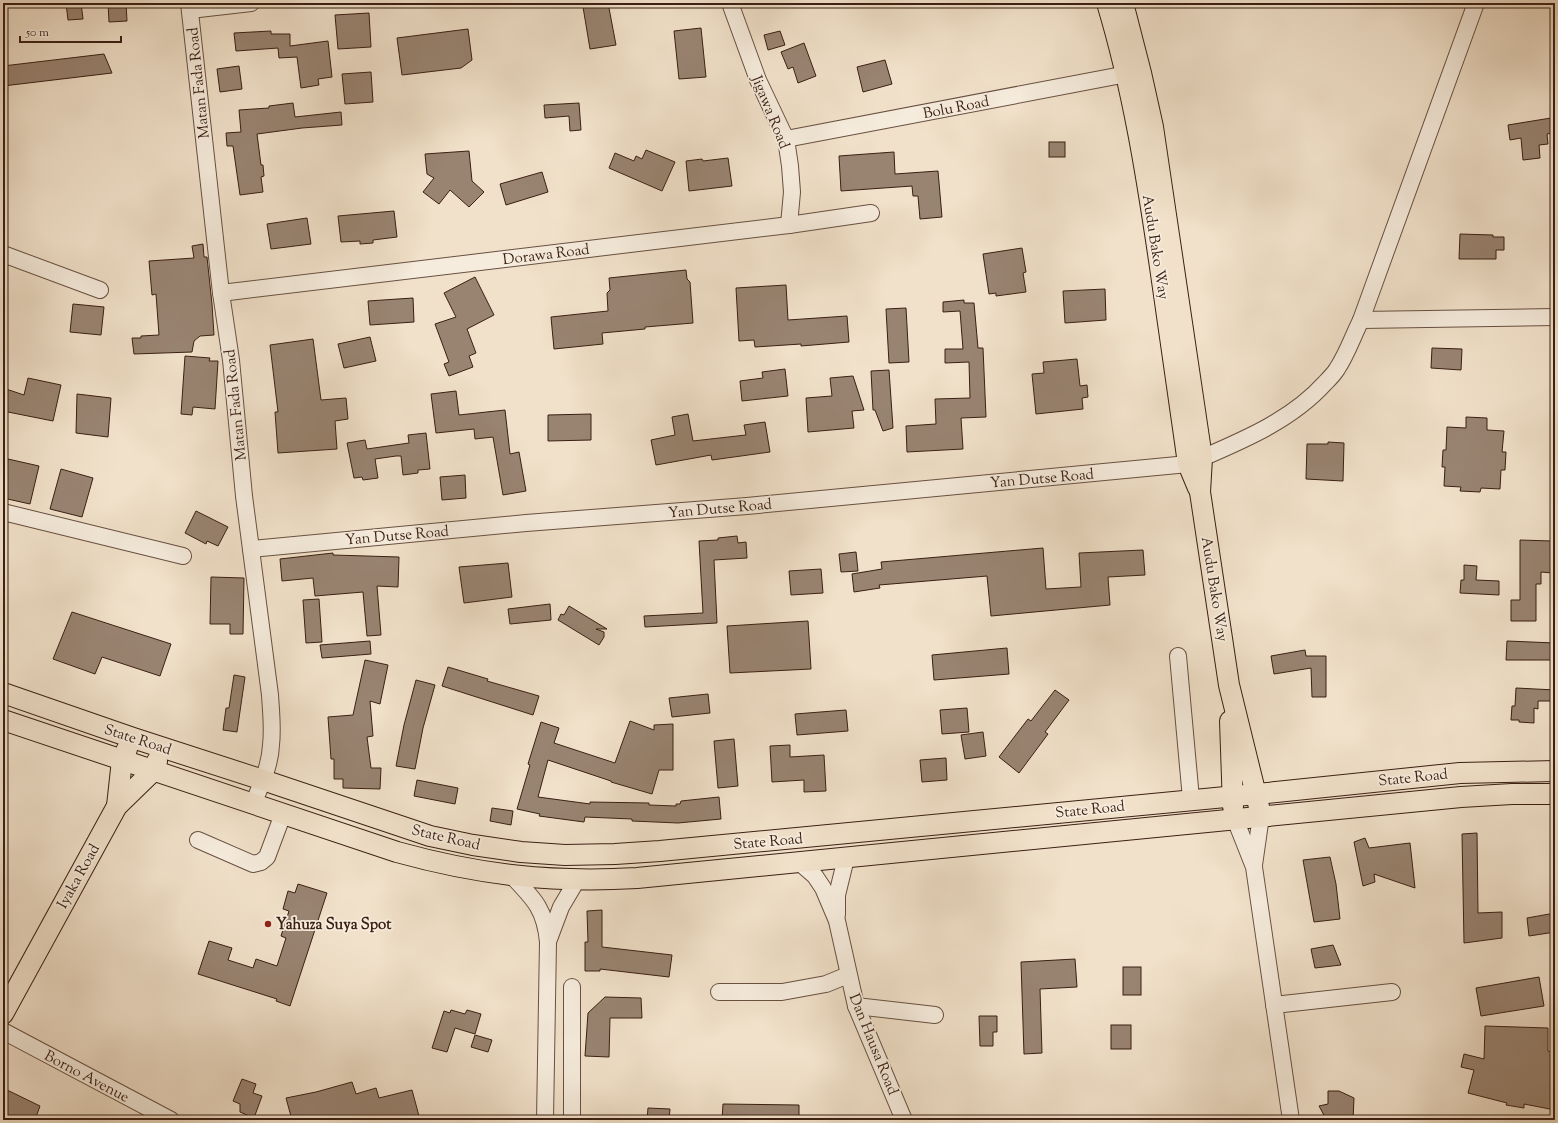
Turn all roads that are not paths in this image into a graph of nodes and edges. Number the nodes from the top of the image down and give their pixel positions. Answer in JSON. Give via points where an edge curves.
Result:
{"nodes":[{"id":1,"x":251,"y":3,"type":"edge"},
{"id":2,"x":730,"y":3,"type":"edge"},
{"id":3,"x":1108,"y":3,"type":"edge"},
{"id":4,"x":1123,"y":3,"type":"edge"},
{"id":5,"x":1476,"y":3,"type":"edge"},
{"id":6,"x":189,"y":7,"type":"edge"},
{"id":7,"x":1127,"y":74,"type":"junction"},
{"id":8,"x":786,"y":139,"type":"junction"},
{"id":9,"x":871,"y":213,"type":"dead end"},
{"id":10,"x":789,"y":224,"type":"junction"},
{"id":11,"x":3,"y":254,"type":"edge"},
{"id":12,"x":100,"y":290,"type":"dead end"},
{"id":13,"x":221,"y":293,"type":"junction"},
{"id":14,"x":1555,"y":317,"type":"edge"},
{"id":15,"x":1361,"y":320,"type":"junction"},
{"id":16,"x":1195,"y":461,"type":"junction"},
{"id":17,"x":3,"y":512,"type":"edge"},
{"id":18,"x":251,"y":549,"type":"junction"},
{"id":19,"x":183,"y":556,"type":"dead end"},
{"id":20,"x":1178,"y":656,"type":"dead end"},
{"id":21,"x":1229,"y":685,"type":"junction"},
{"id":22,"x":3,"y":693,"type":"edge"},
{"id":23,"x":3,"y":720,"type":"edge"},
{"id":24,"x":133,"y":738,"type":"junction"},
{"id":25,"x":163,"y":747,"type":"junction"},
{"id":26,"x":122,"y":760,"type":"junction"},
{"id":27,"x":153,"y":771,"type":"junction"},
{"id":28,"x":1555,"y":771,"type":"edge"},
{"id":29,"x":263,"y":780,"type":"junction"},
{"id":30,"x":1257,"y":794,"type":"junction"},
{"id":31,"x":1555,"y":794,"type":"edge"},
{"id":32,"x":1232,"y":795,"type":"junction"},
{"id":33,"x":1192,"y":799,"type":"junction"},
{"id":34,"x":253,"y":804,"type":"junction"},
{"id":35,"x":117,"y":806,"type":"junction"},
{"id":36,"x":283,"y":814,"type":"junction"},
{"id":37,"x":1261,"y":816,"type":"junction"},
{"id":38,"x":1235,"y":819,"type":"junction"},
{"id":39,"x":198,"y":840,"type":"dead end"},
{"id":40,"x":846,"y":858,"type":"junction"},
{"id":41,"x":800,"y":863,"type":"junction"},
{"id":42,"x":1254,"y":867,"type":"junction"},
{"id":43,"x":512,"y":876,"type":"junction"},
{"id":44,"x":577,"y":880,"type":"junction"},
{"id":45,"x":837,"y":921,"type":"junction"},
{"id":46,"x":548,"y":942,"type":"junction"},
{"id":47,"x":848,"y":975,"type":"junction"},
{"id":48,"x":572,"y":987,"type":"dead end"},
{"id":49,"x":719,"y":992,"type":"dead end"},
{"id":50,"x":1392,"y":992,"type":"dead end"},
{"id":51,"x":1274,"y":1005,"type":"junction"},
{"id":52,"x":856,"y":1006,"type":"junction"},
{"id":53,"x":3,"y":1014,"type":"edge"},
{"id":54,"x":936,"y":1015,"type":"dead end"},
{"id":55,"x":3,"y":1031,"type":"edge"},
{"id":56,"x":171,"y":1120,"type":"edge"},
{"id":57,"x":545,"y":1120,"type":"edge"},
{"id":58,"x":572,"y":1120,"type":"edge"},
{"id":59,"x":904,"y":1120,"type":"edge"},
{"id":60,"x":1291,"y":1120,"type":"edge"}],
"edges":[{"from":1,"to":6,"type":"street"},
{"from":2,"to":8,"type":"street","name":"Jigawa Road","via":[[758,80]]},
{"from":3,"to":7,"type":"main road","name":"Audu Bako Way"},
{"from":4,"to":16,"type":"main road","name":"Audu Bako Way","via":[[1153,128]]},
{"from":5,"to":15,"type":"street"},
{"from":6,"to":13,"type":"street","name":"Matan Fada Road"},
{"from":7,"to":8,"type":"street","name":"Bolu Road"},
{"from":7,"to":16,"type":"main road","name":"Audu Bako Way"},
{"from":8,"to":10,"type":"street","name":"Jigawa Road","via":[[792,192]]},
{"from":9,"to":10,"type":"street","name":"Dorawa Road"},
{"from":10,"to":13,"type":"street","name":"Dorawa Road"},
{"from":11,"to":12,"type":"street"},
{"from":13,"to":18,"type":"street","name":"Matan Fada Road","via":[[231,360]]},
{"from":14,"to":15,"type":"street"},
{"from":15,"to":16,"type":"street","via":[[1337,370],[1316,393],[1271,425]]},
{"from":16,"to":18,"type":"street","name":"Yan Dutse Road","via":[[755,505]]},
{"from":16,"to":21,"type":"main road","name":"Audu Bako Way"},
{"from":17,"to":19,"type":"street"},
{"from":18,"to":29,"type":"street","name":"Matan Fada Road","via":[[272,725],[272,746]]},
{"from":20,"to":33,"type":"street"},
{"from":21,"to":30,"type":"main road","name":"Audu Bako Way"},
{"from":21,"to":32,"type":"main road","name":"Audu Bako Way"},
{"from":22,"to":24,"type":"main road","name":"State Road"},
{"from":23,"to":26,"type":"main road","name":"State Road"},
{"from":24,"to":25,"type":"main road","name":"State Road"},
{"from":24,"to":26,"type":"main road"},
{"from":25,"to":27,"type":"main road","name":"Iyaka Road"},
{"from":25,"to":29,"type":"main road","name":"State Road"},
{"from":26,"to":27,"type":"main road","name":"State Road"},
{"from":26,"to":35,"type":"main road"},
{"from":27,"to":34,"type":"main road","name":"State Road"},
{"from":27,"to":35,"type":"main road","name":"Iyaka Road"},
{"from":28,"to":30,"type":"main road","name":"State Road","via":[[1460,773]]},
{"from":29,"to":33,"type":"main road","name":"State Road","via":[[430,836],[473,845],[564,856],[660,851]]},
{"from":29,"to":34,"type":"street","name":"Matan Fada Road"},
{"from":30,"to":32,"type":"main road","name":"State Road"},
{"from":30,"to":37,"type":"main road","name":"Audu Bako Way"},
{"from":31,"to":37,"type":"main road","name":"State Road","via":[[1461,797]]},
{"from":32,"to":33,"type":"main road","name":"State Road"},
{"from":32,"to":38,"type":"main road","name":"Audu Bako Way"},
{"from":34,"to":36,"type":"main road","name":"State Road"},
{"from":35,"to":53,"type":"main road","name":"Iyaka Road"},
{"from":36,"to":39,"type":"street","via":[[267,857],[261,862],[253,864]]},
{"from":36,"to":43,"type":"main road","name":"State Road","via":[[435,863]]},
{"from":37,"to":38,"type":"main road","name":"State Road"},
{"from":37,"to":42,"type":"street"},
{"from":38,"to":40,"type":"main road","name":"State Road"},
{"from":38,"to":42,"type":"street"},
{"from":40,"to":41,"type":"main road","name":"State Road"},
{"from":40,"to":45,"type":"street","name":"Dan Hausa Road","via":[[837,895]]},
{"from":41,"to":44,"type":"main road","name":"State Road","via":[[637,878]]},
{"from":41,"to":45,"type":"street","name":"Dan Hausa Road","via":[[823,888]]},
{"from":42,"to":51,"type":"street"},
{"from":43,"to":44,"type":"main road","name":"State Road"},
{"from":43,"to":46,"type":"street","via":[[533,898],[542,912],[547,926]]},
{"from":44,"to":46,"type":"street","via":[[561,908]]},
{"from":45,"to":47,"type":"street","name":"Dan Hausa Road"},
{"from":46,"to":57,"type":"street"},
{"from":47,"to":49,"type":"street","via":[[826,984],[782,992]]},
{"from":47,"to":52,"type":"street","name":"Dan Hausa Road"},
{"from":48,"to":58,"type":"street"},
{"from":50,"to":51,"type":"street"},
{"from":51,"to":60,"type":"street"},
{"from":52,"to":54,"type":"street"},
{"from":52,"to":59,"type":"street","name":"Dan Hausa Road"},
{"from":55,"to":56,"type":"street","name":"Borno Avenue"}]}
